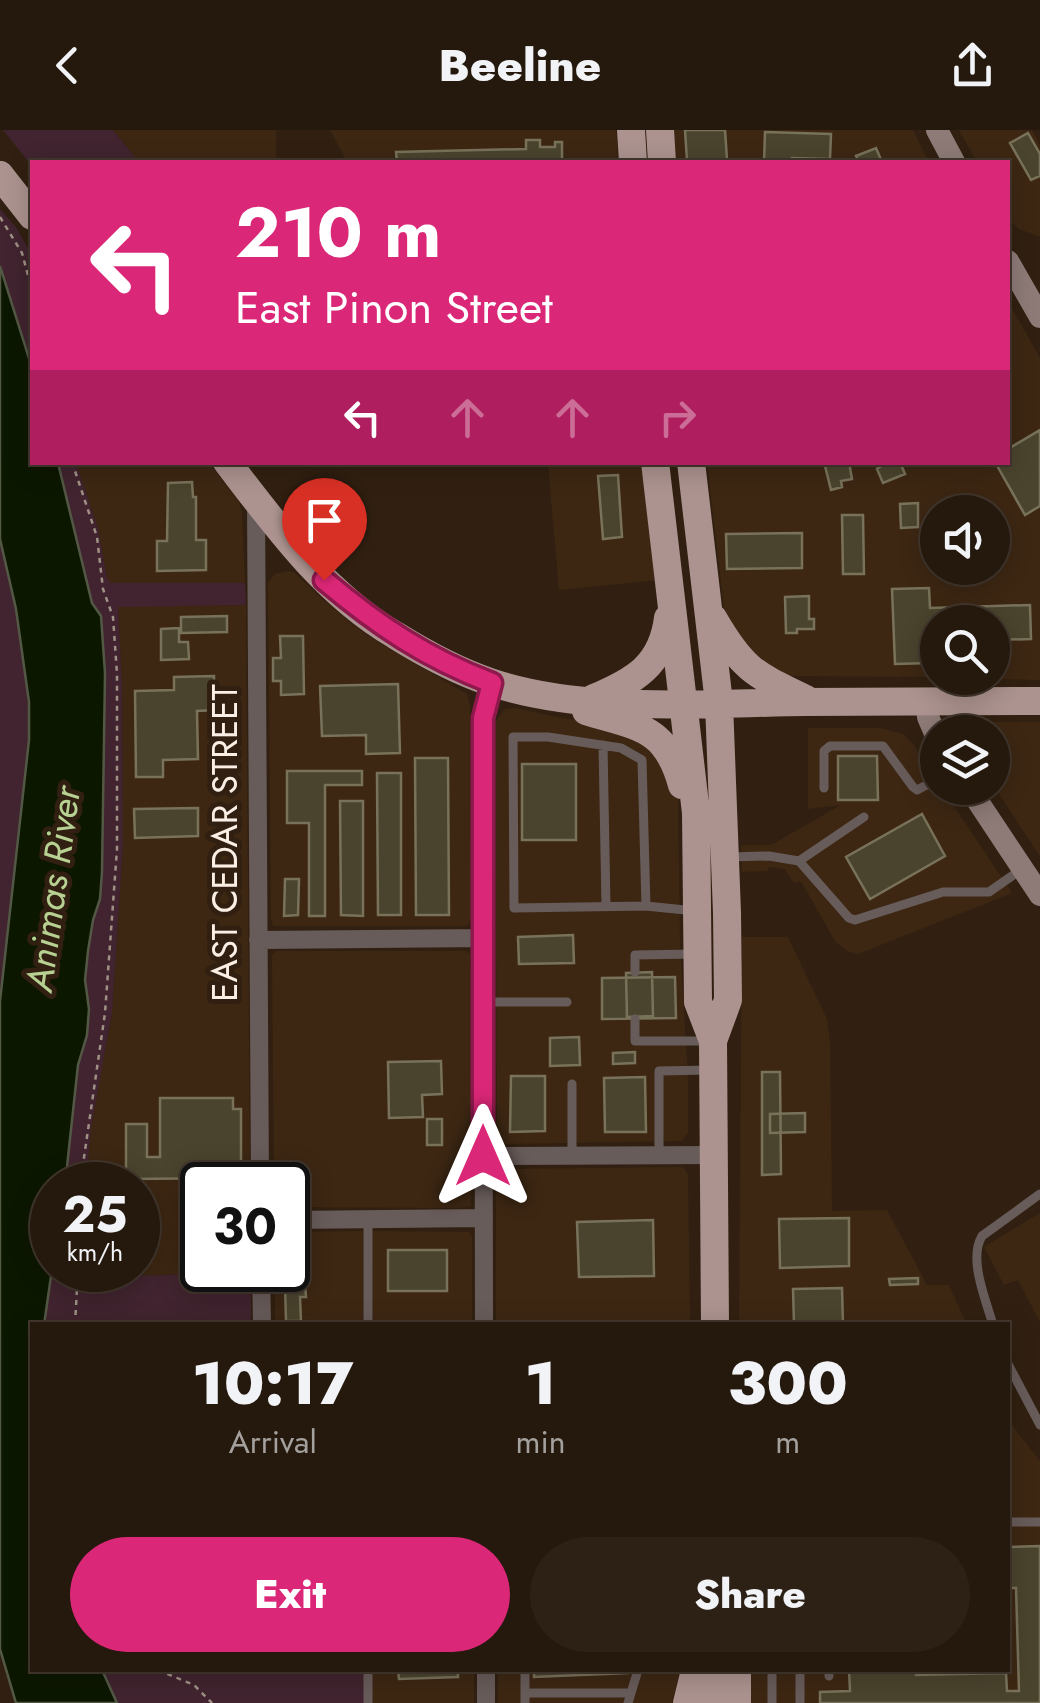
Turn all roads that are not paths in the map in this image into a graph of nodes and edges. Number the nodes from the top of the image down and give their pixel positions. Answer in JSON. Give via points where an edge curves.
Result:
{"nodes":[{"id":1,"x":631,"y":130,"type":"edge"},
{"id":2,"x":660,"y":130,"type":"edge"},
{"id":3,"x":937,"y":130,"type":"edge"},
{"id":4,"x":633,"y":160,"type":"edge"},
{"id":5,"x":662,"y":160,"type":"edge"},
{"id":6,"x":953,"y":160,"type":"edge"},
{"id":7,"x":0,"y":175,"type":"edge"},
{"id":8,"x":30,"y":213,"type":"edge"},
{"id":9,"x":1010,"y":263,"type":"edge"},
{"id":10,"x":1032,"y":286,"type":"edge"},
{"id":11,"x":1040,"y":317,"type":"edge"},
{"id":12,"x":229,"y":465,"type":"edge"},
{"id":13,"x":655,"y":465,"type":"edge"},
{"id":14,"x":691,"y":465,"type":"edge"},
{"id":15,"x":256,"y":500,"type":"junction"},
{"id":16,"x":669,"y":586,"type":"junction"},
{"id":17,"x":708,"y":609,"type":"junction"},
{"id":18,"x":492,"y":683,"type":"junction"},
{"id":19,"x":537,"y":694,"type":"junction"},
{"id":20,"x":589,"y":700,"type":"junction"},
{"id":21,"x":926,"y":701,"type":"junction"},
{"id":22,"x":1040,"y":701,"type":"edge"},
{"id":23,"x":812,"y":702,"type":"junction"},
{"id":24,"x":719,"y":703,"type":"junction"},
{"id":25,"x":683,"y":704,"type":"junction"},
{"id":26,"x":928,"y":715,"type":"edge"},
{"id":27,"x":603,"y":746,"type":"junction"},
{"id":28,"x":824,"y":788,"type":"dead end"},
{"id":29,"x":920,"y":789,"type":"edge"},
{"id":30,"x":980,"y":805,"type":"edge"},
{"id":31,"x":864,"y":817,"type":"dead end"},
{"id":32,"x":697,"y":840,"type":"junction"},
{"id":33,"x":725,"y":857,"type":"junction"},
{"id":34,"x":799,"y":861,"type":"junction"},
{"id":35,"x":1022,"y":868,"type":"junction"},
{"id":36,"x":1040,"y":895,"type":"edge"},
{"id":37,"x":606,"y":906,"type":"junction"},
{"id":38,"x":646,"y":906,"type":"junction"},
{"id":39,"x":698,"y":911,"type":"junction"},
{"id":40,"x":483,"y":938,"type":"junction"},
{"id":41,"x":258,"y":940,"type":"junction"},
{"id":42,"x":698,"y":954,"type":"junction"},
{"id":43,"x":634,"y":972,"type":"dead end"},
{"id":44,"x":483,"y":1002,"type":"junction"},
{"id":45,"x":567,"y":1002,"type":"dead end"},
{"id":46,"x":635,"y":1019,"type":"dead end"},
{"id":47,"x":713,"y":1041,"type":"junction"},
{"id":48,"x":713,"y":1070,"type":"junction"},
{"id":49,"x":572,"y":1084,"type":"dead end"},
{"id":50,"x":660,"y":1155,"type":"junction"},
{"id":51,"x":714,"y":1155,"type":"junction"},
{"id":52,"x":483,"y":1156,"type":"junction"},
{"id":53,"x":572,"y":1156,"type":"junction"},
{"id":54,"x":260,"y":1162,"type":"edge"},
{"id":55,"x":1040,"y":1194,"type":"edge"},
{"id":56,"x":484,"y":1218,"type":"junction"},
{"id":57,"x":368,"y":1219,"type":"junction"},
{"id":58,"x":310,"y":1220,"type":"edge"},
{"id":59,"x":262,"y":1292,"type":"edge"},
{"id":60,"x":262,"y":1322,"type":"edge"},
{"id":61,"x":368,"y":1322,"type":"edge"},
{"id":62,"x":484,"y":1322,"type":"edge"},
{"id":63,"x":715,"y":1322,"type":"edge"},
{"id":64,"x":992,"y":1322,"type":"edge"},
{"id":65,"x":1010,"y":1368,"type":"edge"},
{"id":66,"x":1040,"y":1425,"type":"edge"},
{"id":67,"x":1010,"y":1522,"type":"edge"},
{"id":68,"x":1040,"y":1522,"type":"edge"},
{"id":69,"x":368,"y":1672,"type":"edge"},
{"id":70,"x":486,"y":1672,"type":"edge"},
{"id":71,"x":525,"y":1672,"type":"edge"},
{"id":72,"x":637,"y":1672,"type":"edge"},
{"id":73,"x":695,"y":1672,"type":"edge"},
{"id":74,"x":722,"y":1672,"type":"edge"},
{"id":75,"x":736,"y":1672,"type":"edge"},
{"id":76,"x":772,"y":1672,"type":"edge"},
{"id":77,"x":800,"y":1672,"type":"edge"},
{"id":78,"x":525,"y":1698,"type":"edge"},
{"id":79,"x":629,"y":1698,"type":"edge"},
{"id":80,"x":368,"y":1703,"type":"edge"},
{"id":81,"x":486,"y":1703,"type":"edge"},
{"id":82,"x":687,"y":1703,"type":"edge"},
{"id":83,"x":714,"y":1703,"type":"edge"},
{"id":84,"x":737,"y":1703,"type":"edge"},
{"id":85,"x":772,"y":1703,"type":"edge"},
{"id":86,"x":800,"y":1703,"type":"edge"}],
"edges":[{"from":1,"to":4,"type":"main road"},
{"from":2,"to":5,"type":"main road"},
{"from":3,"to":6,"type":"main road"},
{"from":7,"to":8,"type":"main road"},
{"from":9,"to":10,"type":"main road"},
{"from":10,"to":11,"type":"main road"},
{"from":12,"to":15,"type":"main road"},
{"from":13,"to":16,"type":"main road"},
{"from":14,"to":17,"type":"main road"},
{"from":15,"to":18,"type":"main road","via":[[324,580],[360,611]]},
{"from":15,"to":41,"type":"street","name":"EAST CEDAR STREET"},
{"from":16,"to":20,"type":"main road","via":[[666,628],[655,657],[636,678]]},
{"from":16,"to":25,"type":"main road"},
{"from":17,"to":23,"type":"main road","via":[[748,668]]},
{"from":17,"to":24,"type":"main road"},
{"from":18,"to":19,"type":"main road"},
{"from":18,"to":40,"type":"street","via":[[483,718]]},
{"from":19,"to":20,"type":"main road"},
{"from":19,"to":32,"type":"main road","via":[[638,726],[663,743],[674,759]]},
{"from":20,"to":25,"type":"main road"},
{"from":21,"to":22,"type":"main road"},
{"from":21,"to":23,"type":"main road"},
{"from":21,"to":26,"type":"main road"},
{"from":23,"to":24,"type":"main road"},
{"from":24,"to":25,"type":"main road"},
{"from":24,"to":33,"type":"main road"},
{"from":25,"to":32,"type":"main road"},
{"from":27,"to":37,"type":"lane"},
{"from":27,"to":37,"type":"lane","via":[[512,737],[514,908]]},
{"from":27,"to":38,"type":"lane","via":[[642,760]]},
{"from":28,"to":29,"type":"lane","via":[[824,751],[830,746],[883,746]]},
{"from":30,"to":35,"type":"main road"},
{"from":31,"to":34,"type":"lane"},
{"from":32,"to":39,"type":"main road"},
{"from":33,"to":34,"type":"lane"},
{"from":33,"to":47,"type":"main road","via":[[728,1000]]},
{"from":34,"to":35,"type":"lane","via":[[854,920],[943,892],[983,894]]},
{"from":35,"to":36,"type":"main road"},
{"from":37,"to":38,"type":"lane"},
{"from":38,"to":39,"type":"lane"},
{"from":39,"to":42,"type":"main road"},
{"from":40,"to":41,"type":"street"},
{"from":40,"to":44,"type":"street"},
{"from":41,"to":54,"type":"street","name":"EAST CEDAR STREET"},
{"from":42,"to":43,"type":"lane","via":[[634,954]]},
{"from":42,"to":47,"type":"main road","via":[[698,1002]]},
{"from":44,"to":45,"type":"lane"},
{"from":44,"to":52,"type":"street"},
{"from":46,"to":47,"type":"lane","via":[[634,1041]]},
{"from":47,"to":48,"type":"main road"},
{"from":48,"to":50,"type":"lane","via":[[659,1071]]},
{"from":48,"to":51,"type":"main road"},
{"from":49,"to":53,"type":"lane"},
{"from":50,"to":51,"type":"street"},
{"from":50,"to":53,"type":"street"},
{"from":51,"to":63,"type":"main road"},
{"from":52,"to":53,"type":"street"},
{"from":52,"to":56,"type":"street"},
{"from":55,"to":64,"type":"lane","via":[[978,1242]]},
{"from":56,"to":57,"type":"street"},
{"from":56,"to":62,"type":"street"},
{"from":57,"to":58,"type":"street"},
{"from":57,"to":61,"type":"lane"},
{"from":59,"to":60,"type":"street"},
{"from":65,"to":66,"type":"lane"},
{"from":67,"to":68,"type":"lane"},
{"from":69,"to":80,"type":"lane"},
{"from":70,"to":81,"type":"street"},
{"from":71,"to":78,"type":"lane"},
{"from":72,"to":79,"type":"lane"},
{"from":73,"to":82,"type":"main road"},
{"from":74,"to":83,"type":"main road"},
{"from":75,"to":84,"type":"main road"},
{"from":76,"to":85,"type":"lane"},
{"from":77,"to":86,"type":"lane"},
{"from":78,"to":79,"type":"lane"}]}
